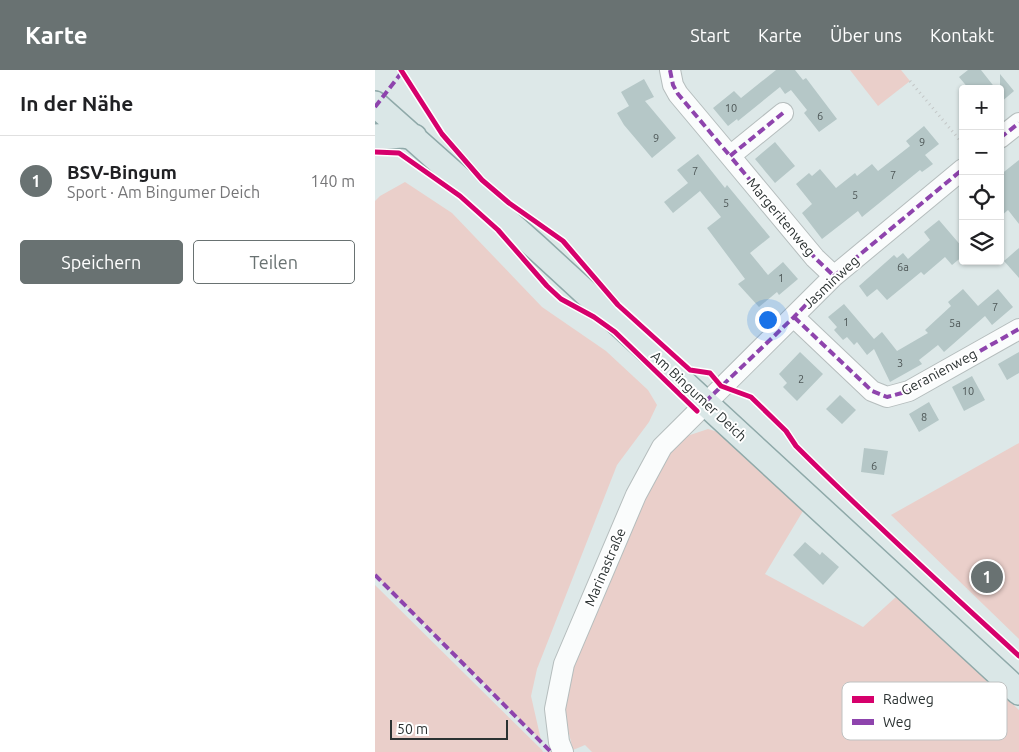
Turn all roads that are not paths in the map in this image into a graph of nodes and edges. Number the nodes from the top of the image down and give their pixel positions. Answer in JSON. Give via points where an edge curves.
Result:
{"nodes":[{"id":1,"x":671,"y":70,"type":"edge"},
{"id":2,"x":375,"y":104,"type":"edge"},
{"id":3,"x":783,"y":113,"type":"dead end"},
{"id":4,"x":1019,"y":123,"type":"edge"},
{"id":5,"x":1004,"y":135,"type":"edge"},
{"id":6,"x":375,"y":137,"type":"edge"},
{"id":7,"x":414,"y":138,"type":"junction"},
{"id":8,"x":730,"y":156,"type":"junction"},
{"id":9,"x":959,"y":173,"type":"edge"},
{"id":10,"x":834,"y":276,"type":"junction"},
{"id":11,"x":795,"y":318,"type":"junction"},
{"id":12,"x":1019,"y":329,"type":"edge"},
{"id":13,"x":705,"y":402,"type":"junction"},
{"id":14,"x":1019,"y":692,"type":"edge"},
{"id":15,"x":563,"y":752,"type":"edge"}],
"edges":[{"from":1,"to":8,"type":"street","name":"Margeritenweg","via":[[678,94]]},
{"from":2,"to":7,"type":"main road","name":"Am Bingumer Deich"},
{"from":3,"to":8,"type":"street"},
{"from":4,"to":5,"type":"street"},
{"from":6,"to":7,"type":"main road"},
{"from":7,"to":13,"type":"main road","name":"Am Bingumer Deich"},
{"from":8,"to":10,"type":"street","name":"Margeritenweg","via":[[815,258]]},
{"from":9,"to":10,"type":"street","name":"Jasminweg"},
{"from":10,"to":11,"type":"street","name":"Jasminweg"},
{"from":11,"to":12,"type":"street","name":"Geranienweg","via":[[872,391],[887,397],[909,392]]},
{"from":11,"to":13,"type":"street","name":"Jasminweg"},
{"from":13,"to":14,"type":"main road","name":"Am Bingumer Deich"},
{"from":13,"to":15,"type":"street","name":"Marinastraße","via":[[662,447],[636,495],[564,664],[555,709]]}]}
